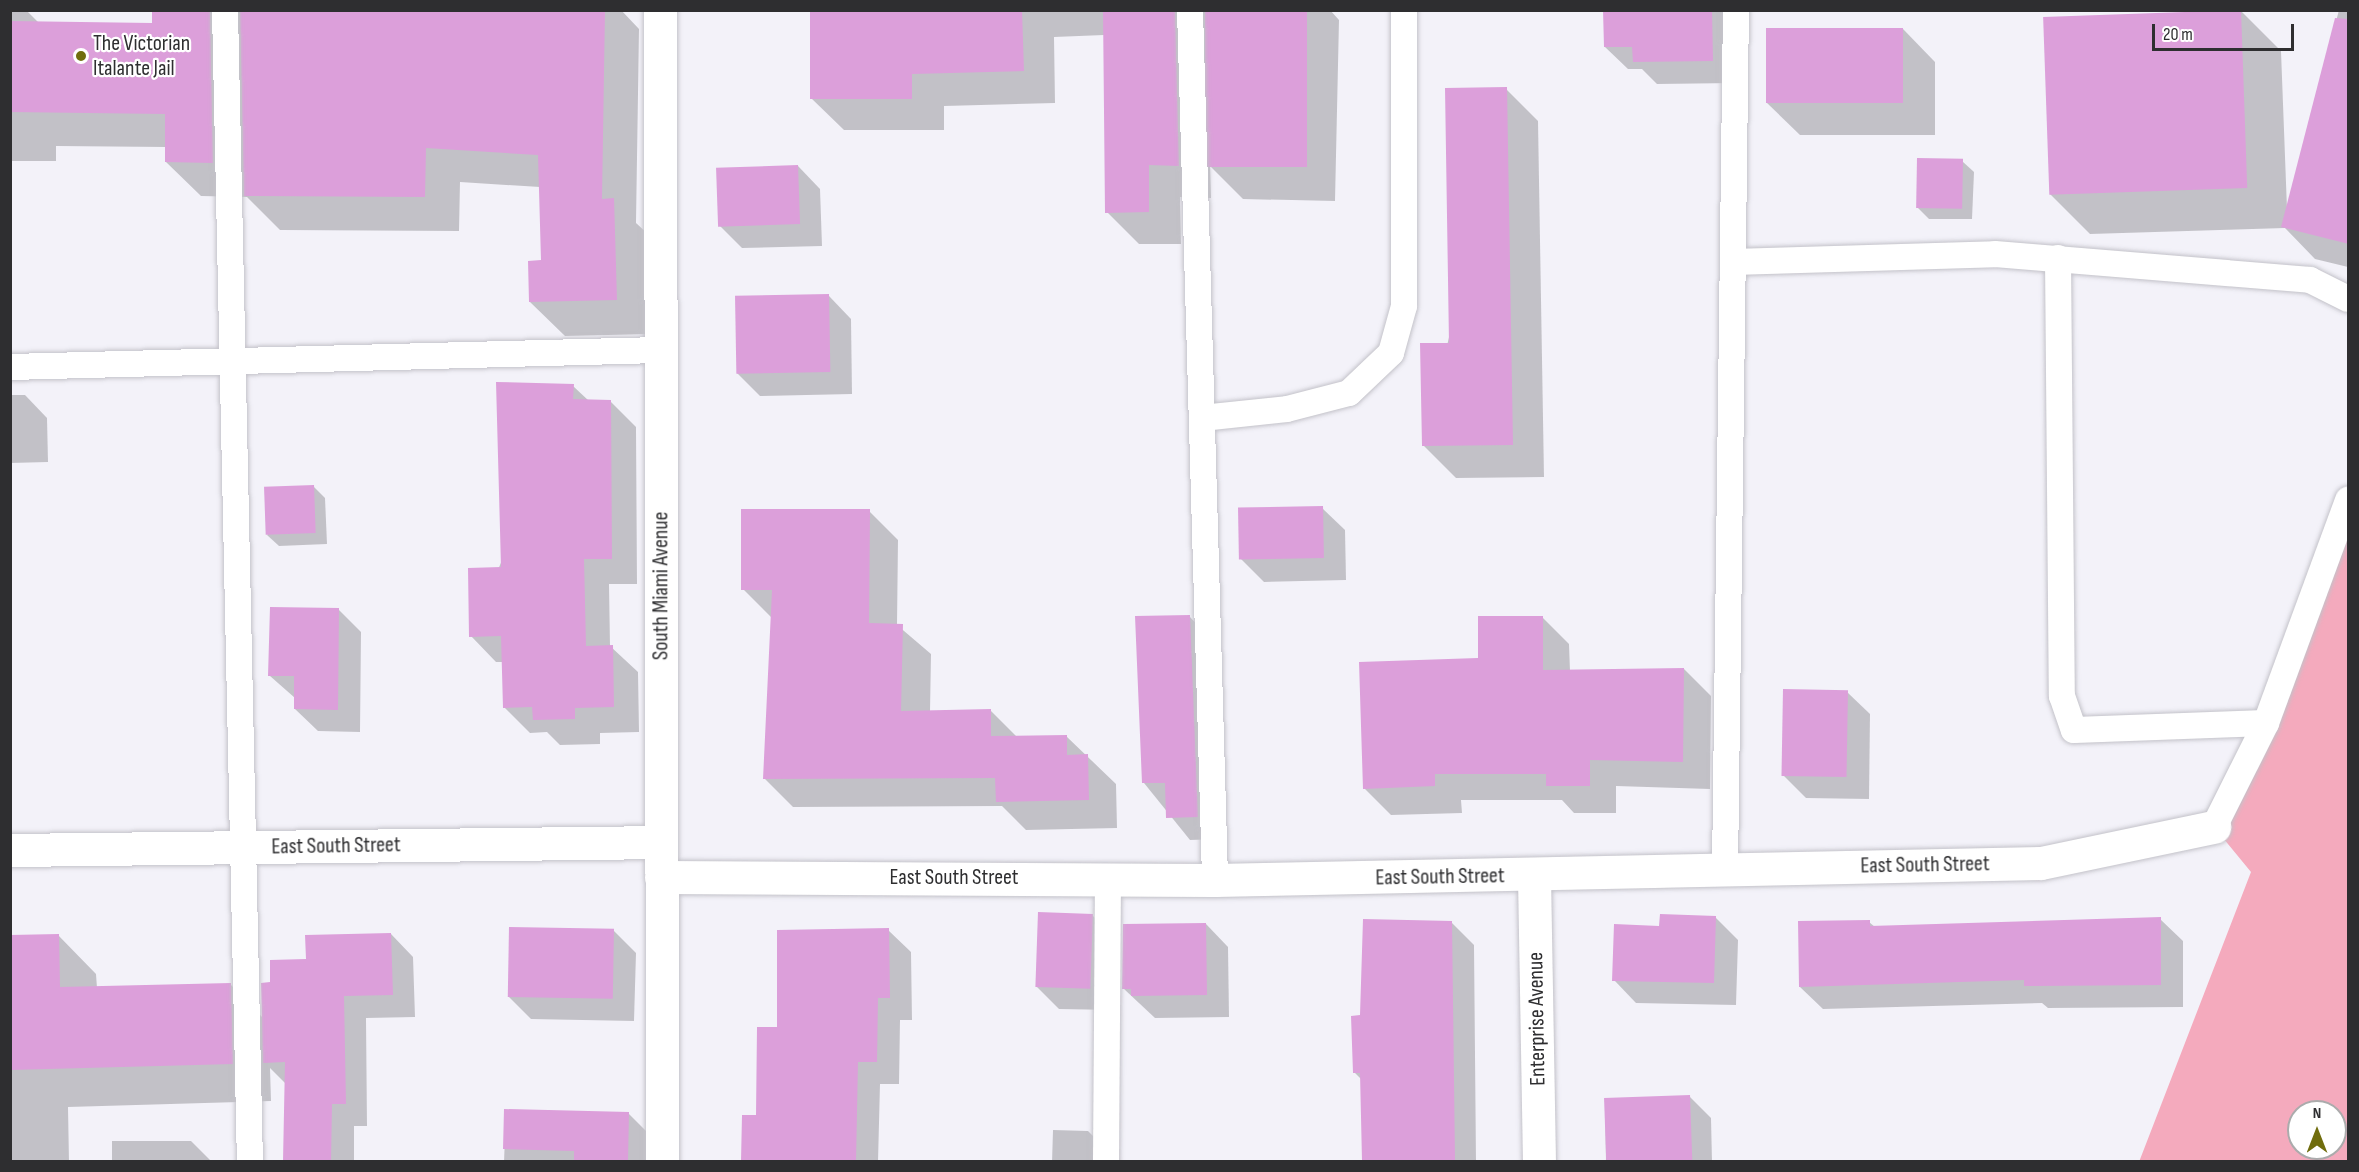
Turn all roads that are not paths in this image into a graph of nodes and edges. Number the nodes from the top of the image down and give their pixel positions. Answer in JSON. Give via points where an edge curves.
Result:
{"nodes":[{"id":1,"x":225,"y":10,"type":"edge"},
{"id":2,"x":660,"y":10,"type":"edge"},
{"id":3,"x":1190,"y":10,"type":"edge"},
{"id":4,"x":1404,"y":10,"type":"edge"},
{"id":5,"x":1736,"y":10,"type":"edge"},
{"id":6,"x":2058,"y":258,"type":"junction"},
{"id":7,"x":1733,"y":262,"type":"junction"},
{"id":8,"x":2349,"y":299,"type":"edge"},
{"id":9,"x":660,"y":350,"type":"junction"},
{"id":10,"x":232,"y":360,"type":"junction"},
{"id":11,"x":10,"y":367,"type":"edge"},
{"id":12,"x":1202,"y":418,"type":"junction"},
{"id":13,"x":2349,"y":500,"type":"edge"},
{"id":14,"x":2266,"y":723,"type":"junction"},
{"id":15,"x":2214,"y":827,"type":"joint"},
{"id":16,"x":661,"y":842,"type":"junction"},
{"id":17,"x":244,"y":847,"type":"junction"},
{"id":18,"x":10,"y":850,"type":"edge"},
{"id":19,"x":1725,"y":870,"type":"junction"},
{"id":20,"x":1534,"y":876,"type":"junction"},
{"id":21,"x":661,"y":877,"type":"junction"},
{"id":22,"x":1108,"y":879,"type":"junction"},
{"id":23,"x":1215,"y":880,"type":"junction"},
{"id":24,"x":250,"y":1161,"type":"edge"},
{"id":25,"x":662,"y":1161,"type":"edge"},
{"id":26,"x":1106,"y":1161,"type":"edge"},
{"id":27,"x":1539,"y":1161,"type":"edge"}],
"edges":[{"from":1,"to":10,"type":"lane"},
{"from":2,"to":9,"type":"street","name":"South Miami Avenue"},
{"from":3,"to":12,"type":"lane"},
{"from":4,"to":12,"type":"lane","via":[[1404,306],[1391,353],[1349,393],[1287,410]]},
{"from":5,"to":7,"type":"lane"},
{"from":6,"to":7,"type":"lane","via":[[1995,254]]},
{"from":6,"to":8,"type":"lane","via":[[2310,280]]},
{"from":6,"to":14,"type":"lane","via":[[2062,696],[2074,730]]},
{"from":7,"to":19,"type":"lane"},
{"from":9,"to":10,"type":"lane"},
{"from":9,"to":16,"type":"street","name":"South Miami Avenue"},
{"from":10,"to":11,"type":"lane"},
{"from":10,"to":17,"type":"lane"},
{"from":12,"to":23,"type":"lane"},
{"from":13,"to":14,"type":"lane"},
{"from":14,"to":15,"type":"lane"},
{"from":15,"to":19,"type":"street","name":"East South Street","via":[[2041,863]]},
{"from":16,"to":17,"type":"street","name":"East South Street"},
{"from":16,"to":21,"type":"street","name":"South Miami Avenue"},
{"from":17,"to":18,"type":"street","name":"East South Street"},
{"from":17,"to":24,"type":"lane"},
{"from":19,"to":20,"type":"street","name":"East South Street"},
{"from":20,"to":23,"type":"street","name":"East South Street"},
{"from":20,"to":27,"type":"street","name":"Enterprise Avenue"},
{"from":21,"to":22,"type":"street","name":"East South Street"},
{"from":21,"to":25,"type":"street","name":"South Miami Avenue"},
{"from":22,"to":23,"type":"street","name":"East South Street"},
{"from":22,"to":26,"type":"lane"}]}
